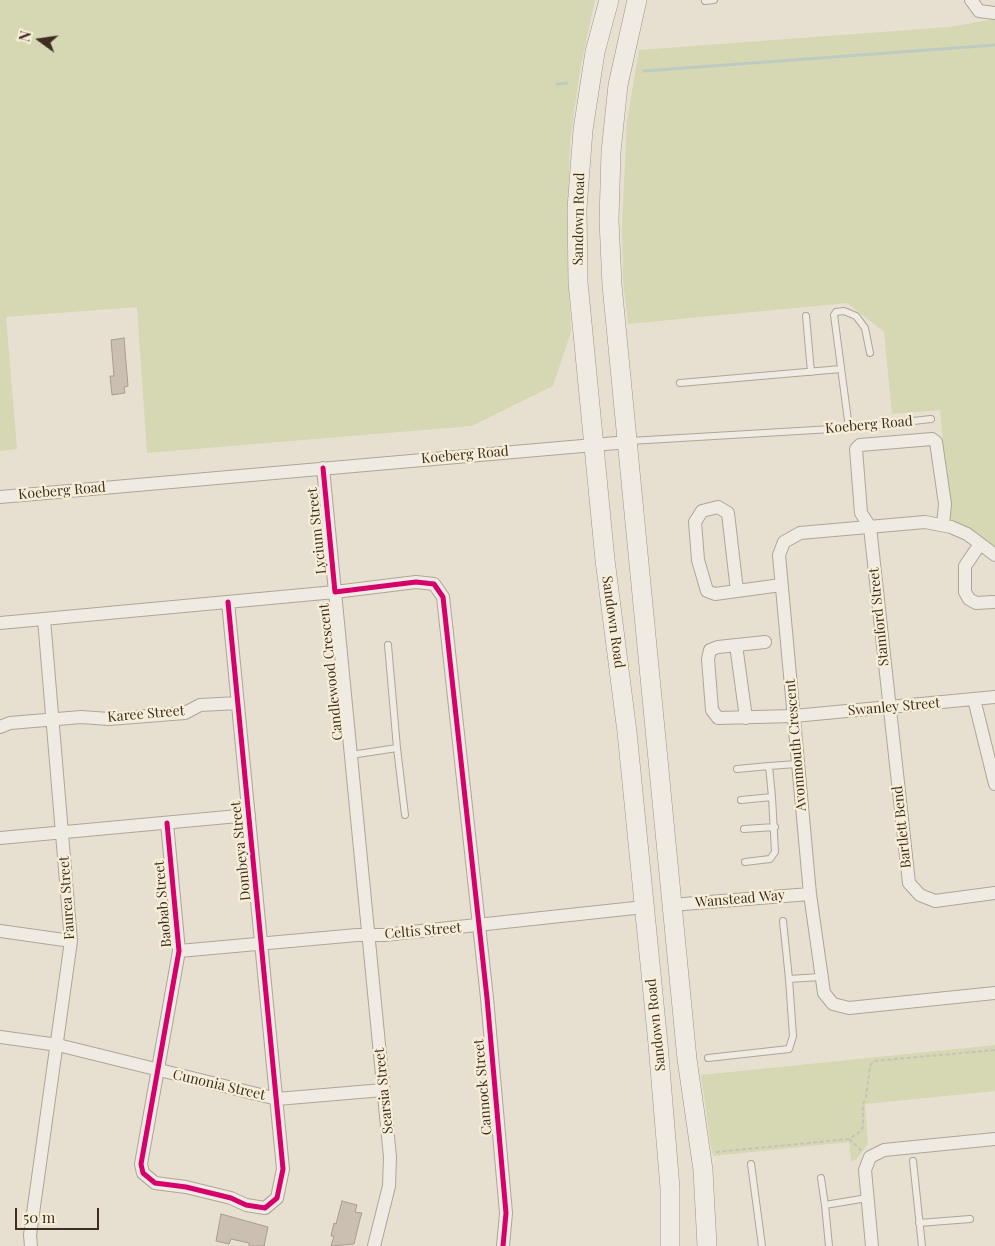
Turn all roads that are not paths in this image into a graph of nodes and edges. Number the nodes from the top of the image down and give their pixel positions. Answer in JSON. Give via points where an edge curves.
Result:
{"nodes":[{"id":1,"x":609,"y":0,"type":"edge"},
{"id":2,"x":637,"y":0,"type":"edge"},
{"id":3,"x":714,"y":0,"type":"edge"},
{"id":4,"x":971,"y":0,"type":"edge"},
{"id":5,"x":705,"y":1,"type":"edge"},
{"id":6,"x":995,"y":13,"type":"edge"},
{"id":7,"x":806,"y":316,"type":"dead end"},
{"id":8,"x":870,"y":353,"type":"dead end"},
{"id":9,"x":841,"y":369,"type":"junction"},
{"id":10,"x":811,"y":372,"type":"junction"},
{"id":11,"x":680,"y":383,"type":"dead end"},
{"id":12,"x":930,"y":419,"type":"dead end"},
{"id":13,"x":848,"y":428,"type":"junction"},
{"id":14,"x":628,"y":442,"type":"junction"},
{"id":15,"x":592,"y":444,"type":"junction"},
{"id":16,"x":323,"y":468,"type":"junction"},
{"id":17,"x":0,"y":497,"type":"edge"},
{"id":18,"x":943,"y":525,"type":"junction"},
{"id":19,"x":870,"y":527,"type":"junction"},
{"id":20,"x":980,"y":544,"type":"junction"},
{"id":21,"x":995,"y":555,"type":"edge"},
{"id":22,"x":781,"y":585,"type":"junction"},
{"id":23,"x":737,"y":591,"type":"junction"},
{"id":24,"x":335,"y":592,"type":"junction"},
{"id":25,"x":228,"y":602,"type":"junction"},
{"id":26,"x":993,"y":602,"type":"dead end"},
{"id":27,"x":44,"y":619,"type":"junction"},
{"id":28,"x":0,"y":623,"type":"edge"},
{"id":29,"x":765,"y":642,"type":"dead end"},
{"id":30,"x":388,"y":645,"type":"dead end"},
{"id":31,"x":736,"y":645,"type":"junction"},
{"id":32,"x":995,"y":696,"type":"edge"},
{"id":33,"x":974,"y":699,"type":"junction"},
{"id":34,"x":238,"y":703,"type":"junction"},
{"id":35,"x":888,"y":708,"type":"junction"},
{"id":36,"x":794,"y":716,"type":"junction"},
{"id":37,"x":746,"y":718,"type":"junction"},
{"id":38,"x":53,"y":719,"type":"junction"},
{"id":39,"x":0,"y":727,"type":"edge"},
{"id":40,"x":397,"y":748,"type":"junction"},
{"id":41,"x":351,"y":755,"type":"junction"},
{"id":42,"x":797,"y":764,"type":"junction"},
{"id":43,"x":769,"y":766,"type":"junction"},
{"id":44,"x":737,"y":769,"type":"dead end"},
{"id":45,"x":995,"y":784,"type":"edge"},
{"id":46,"x":772,"y":797,"type":"junction"},
{"id":47,"x":741,"y":800,"type":"dead end"},
{"id":48,"x":405,"y":814,"type":"dead end"},
{"id":49,"x":249,"y":815,"type":"junction"},
{"id":50,"x":167,"y":823,"type":"junction"},
{"id":51,"x":775,"y":827,"type":"junction"},
{"id":52,"x":744,"y":830,"type":"dead end"},
{"id":53,"x":63,"y":832,"type":"junction"},
{"id":54,"x":0,"y":838,"type":"edge"},
{"id":55,"x":745,"y":862,"type":"dead end"},
{"id":56,"x":995,"y":893,"type":"edge"},
{"id":57,"x":810,"y":894,"type":"junction"},
{"id":58,"x":671,"y":905,"type":"junction"},
{"id":59,"x":644,"y":907,"type":"junction"},
{"id":60,"x":783,"y":921,"type":"dead end"},
{"id":61,"x":480,"y":926,"type":"junction"},
{"id":62,"x":0,"y":931,"type":"edge"},
{"id":63,"x":368,"y":935,"type":"junction"},
{"id":64,"x":72,"y":941,"type":"junction"},
{"id":65,"x":262,"y":944,"type":"junction"},
{"id":66,"x":179,"y":951,"type":"junction"},
{"id":67,"x":820,"y":977,"type":"junction"},
{"id":68,"x":789,"y":979,"type":"junction"},
{"id":69,"x":995,"y":993,"type":"edge"},
{"id":70,"x":0,"y":1037,"type":"edge"},
{"id":71,"x":58,"y":1045,"type":"junction"},
{"id":72,"x":708,"y":1058,"type":"dead end"},
{"id":73,"x":157,"y":1071,"type":"junction"},
{"id":74,"x":383,"y":1090,"type":"junction"},
{"id":75,"x":277,"y":1099,"type":"junction"},
{"id":76,"x":995,"y":1139,"type":"edge"},
{"id":77,"x":913,"y":1161,"type":"dead end"},
{"id":78,"x":751,"y":1164,"type":"dead end"},
{"id":79,"x":822,"y":1178,"type":"dead end"},
{"id":80,"x":867,"y":1198,"type":"junction"},
{"id":81,"x":825,"y":1205,"type":"junction"},
{"id":82,"x":970,"y":1220,"type":"dead end"},
{"id":83,"x":919,"y":1223,"type":"junction"},
{"id":84,"x":28,"y":1242,"type":"edge"},
{"id":85,"x":374,"y":1246,"type":"edge"},
{"id":86,"x":503,"y":1246,"type":"edge"},
{"id":87,"x":670,"y":1246,"type":"edge"},
{"id":88,"x":707,"y":1246,"type":"edge"},
{"id":89,"x":762,"y":1246,"type":"edge"},
{"id":90,"x":829,"y":1246,"type":"edge"},
{"id":91,"x":872,"y":1246,"type":"edge"},
{"id":92,"x":922,"y":1246,"type":"edge"}],
"edges":[{"from":1,"to":15,"type":"main road","name":"Sandown Road","via":[[595,52],[583,130],[577,209],[578,282]]},
{"from":2,"to":14,"type":"main road","name":"Sandown Road","via":[[618,85],[609,184],[612,285]]},
{"from":3,"to":5,"type":"lane"},
{"from":4,"to":6,"type":"street","via":[[979,11]]},
{"from":7,"to":10,"type":"lane"},
{"from":8,"to":9,"type":"lane","via":[[865,328],[851,313],[837,311],[834,315]]},
{"from":9,"to":10,"type":"lane"},
{"from":9,"to":13,"type":"lane"},
{"from":10,"to":11,"type":"lane"},
{"from":12,"to":13,"type":"lane","name":"Koeberg Road"},
{"from":13,"to":14,"type":"lane","name":"Koeberg Road"},
{"from":14,"to":15,"type":"street","name":"Koeberg Road"},
{"from":14,"to":58,"type":"main road","name":"Sandown Road"},
{"from":15,"to":16,"type":"street","name":"Koeberg Road"},
{"from":15,"to":59,"type":"main road","name":"Sandown Road","via":[[627,732]]},
{"from":16,"to":17,"type":"street","name":"Koeberg Road"},
{"from":16,"to":24,"type":"street","name":"Lycium Street"},
{"from":18,"to":19,"type":"street","name":"Avonmouth Crescent","via":[[925,522]]},
{"from":18,"to":19,"type":"street","name":"Stamford Street","via":[[944,504],[936,442],[932,439],[860,445],[856,449],[861,514]]},
{"from":18,"to":20,"type":"street","name":"Avonmouth Crescent","via":[[967,534]]},
{"from":19,"to":22,"type":"street","name":"Avonmouth Crescent","via":[[791,537],[779,552]]},
{"from":19,"to":35,"type":"street","name":"Stamford Street"},
{"from":20,"to":21,"type":"street","name":"Avonmouth Crescent"},
{"from":20,"to":26,"type":"street","via":[[964,566],[965,592],[976,603]]},
{"from":22,"to":23,"type":"street"},
{"from":22,"to":36,"type":"street","name":"Avonmouth Crescent"},
{"from":23,"to":23,"type":"street","via":[[715,594],[703,583],[694,522],[702,511],[718,507],[728,513]]},
{"from":24,"to":25,"type":"street","name":"Candlewood Crescent"},
{"from":24,"to":41,"type":"street","name":"Candlewood Crescent"},
{"from":24,"to":61,"type":"street","name":"Cannock Street","via":[[416,582],[434,584],[442,597]]},
{"from":25,"to":27,"type":"street","name":"Candlewood Crescent"},
{"from":25,"to":34,"type":"street","name":"Dombeya Street"},
{"from":27,"to":28,"type":"street","name":"Candlewood Crescent"},
{"from":27,"to":38,"type":"street","name":"Faurea Street"},
{"from":29,"to":31,"type":"street","name":"Swanley Street"},
{"from":30,"to":40,"type":"lane"},
{"from":31,"to":37,"type":"street"},
{"from":31,"to":37,"type":"street","name":"Swanley Street","via":[[714,648],[708,654],[712,710],[724,720]]},
{"from":32,"to":33,"type":"street","name":"Swanley Street"},
{"from":33,"to":35,"type":"street","name":"Swanley Street"},
{"from":33,"to":45,"type":"street"},
{"from":34,"to":38,"type":"street","name":"Karee Street","via":[[200,705],[185,713],[109,719],[92,716]]},
{"from":34,"to":49,"type":"street","name":"Dombeya Street"},
{"from":35,"to":36,"type":"street","name":"Swanley Street"},
{"from":35,"to":56,"type":"street","name":"Bartlett Bend","via":[[909,883],[920,895],[935,901]]},
{"from":36,"to":37,"type":"street","name":"Swanley Street"},
{"from":36,"to":42,"type":"street","name":"Avonmouth Crescent"},
{"from":38,"to":39,"type":"street","name":"Karee Street"},
{"from":38,"to":53,"type":"street","name":"Faurea Street"},
{"from":40,"to":41,"type":"lane"},
{"from":40,"to":48,"type":"lane"},
{"from":41,"to":63,"type":"street","name":"Candlewood Crescent"},
{"from":42,"to":43,"type":"lane"},
{"from":42,"to":57,"type":"street","name":"Avonmouth Crescent"},
{"from":43,"to":44,"type":"lane"},
{"from":43,"to":46,"type":"lane"},
{"from":46,"to":47,"type":"lane"},
{"from":46,"to":51,"type":"lane"},
{"from":49,"to":50,"type":"street"},
{"from":49,"to":65,"type":"street","name":"Dombeya Street"},
{"from":50,"to":53,"type":"street"},
{"from":50,"to":66,"type":"street","name":"Baobab Street"},
{"from":51,"to":52,"type":"lane"},
{"from":51,"to":55,"type":"lane","via":[[774,856]]},
{"from":53,"to":54,"type":"street"},
{"from":53,"to":64,"type":"street","name":"Faurea Street"},
{"from":57,"to":58,"type":"street","name":"Wanstead Way"},
{"from":57,"to":67,"type":"street","name":"Avonmouth Crescent"},
{"from":58,"to":88,"type":"main road","name":"Sandown Road","via":[[692,1105],[703,1170]]},
{"from":59,"to":61,"type":"street","name":"Celtis Street"},
{"from":59,"to":87,"type":"main road","name":"Sandown Road","via":[[665,1117]]},
{"from":60,"to":68,"type":"lane"},
{"from":61,"to":63,"type":"street","name":"Celtis Street"},
{"from":61,"to":86,"type":"street","name":"Cannock Street","via":[[506,1213]]},
{"from":62,"to":64,"type":"street"},
{"from":63,"to":65,"type":"street","name":"Celtis Street"},
{"from":63,"to":74,"type":"street","name":"Searsia Street"},
{"from":64,"to":71,"type":"street","name":"Faurea Street"},
{"from":65,"to":66,"type":"street","name":"Celtis Street"},
{"from":65,"to":75,"type":"street","name":"Dombeya Street"},
{"from":66,"to":73,"type":"street","name":"Baobab Street"},
{"from":67,"to":68,"type":"lane"},
{"from":67,"to":69,"type":"street","name":"Avonmouth Crescent","via":[[826,997],[842,1007]]},
{"from":68,"to":72,"type":"lane","via":[[793,1036],[789,1049]]},
{"from":70,"to":71,"type":"street","name":"Cunonia Street"},
{"from":71,"to":73,"type":"street","name":"Cunonia Street"},
{"from":71,"to":84,"type":"street","name":"Faurea Street"},
{"from":73,"to":75,"type":"street","name":"Cunonia Street"},
{"from":73,"to":75,"type":"street","name":"Baobab Street","via":[[141,1164],[143,1173],[155,1182],[186,1187],[258,1208],[265,1208],[275,1201],[283,1174]]},
{"from":74,"to":75,"type":"street","name":"Cunonia Street"},
{"from":74,"to":85,"type":"street","name":"Searsia Street","via":[[390,1170]]},
{"from":76,"to":80,"type":"street","via":[[884,1150],[870,1157],[866,1167]]},
{"from":77,"to":83,"type":"lane"},
{"from":78,"to":89,"type":"lane"},
{"from":79,"to":81,"type":"lane"},
{"from":80,"to":81,"type":"lane"},
{"from":80,"to":91,"type":"street"},
{"from":81,"to":90,"type":"lane"},
{"from":82,"to":83,"type":"lane"},
{"from":83,"to":92,"type":"lane"}]}
